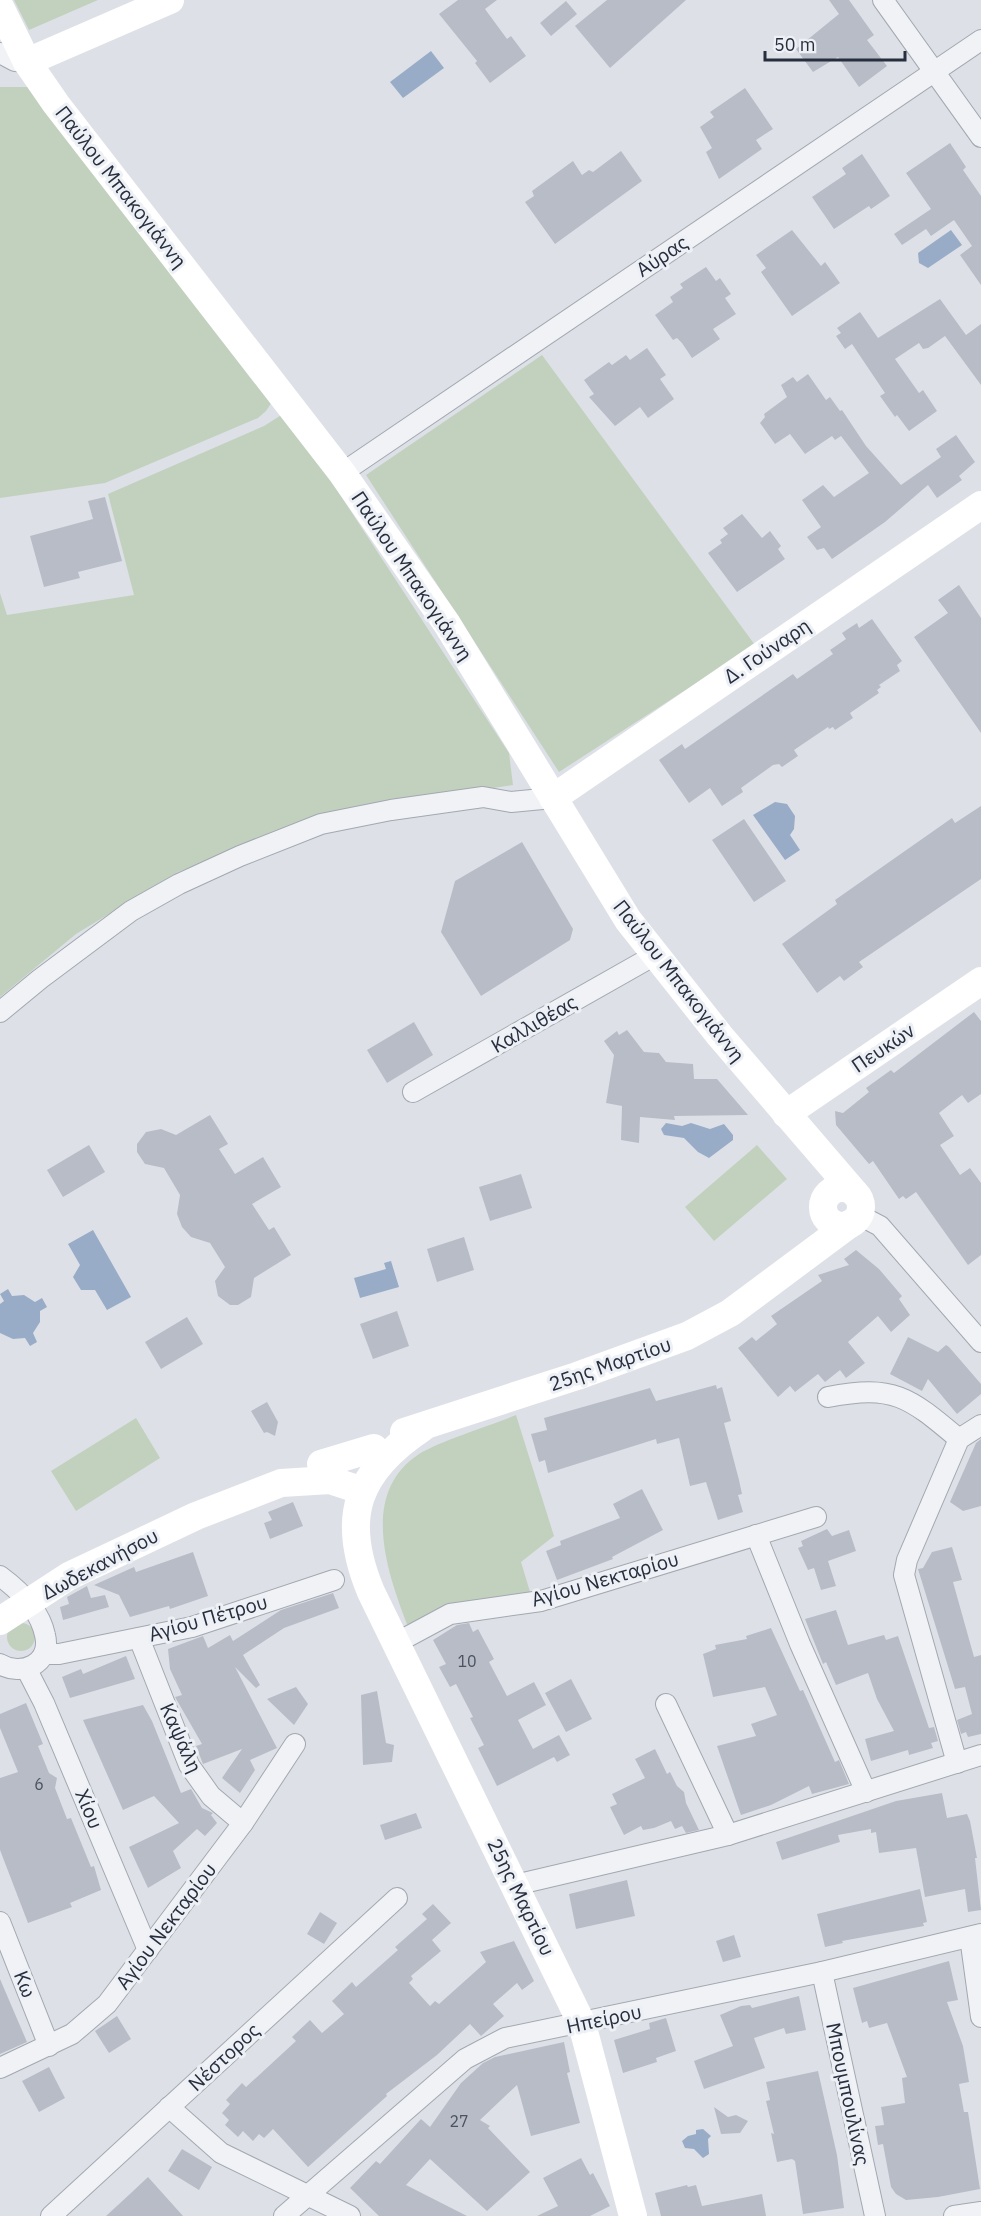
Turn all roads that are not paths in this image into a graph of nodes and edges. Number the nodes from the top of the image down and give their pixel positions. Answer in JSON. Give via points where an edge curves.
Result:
{"nodes":[{"id":1,"x":170,"y":0,"type":"edge"},
{"id":2,"x":883,"y":0,"type":"edge"},
{"id":3,"x":0,"y":7,"type":"edge"},
{"id":4,"x":981,"y":40,"type":"edge"},
{"id":5,"x":11,"y":61,"type":"edge"},
{"id":6,"x":934,"y":72,"type":"junction"},
{"id":7,"x":981,"y":137,"type":"edge"},
{"id":8,"x":342,"y":473,"type":"junction"},
{"id":9,"x":981,"y":505,"type":"edge"},
{"id":10,"x":553,"y":798,"type":"junction"},
{"id":11,"x":655,"y":955,"type":"junction"},
{"id":12,"x":981,"y":981,"type":"edge"},
{"id":13,"x":0,"y":1012,"type":"edge"},
{"id":14,"x":413,"y":1092,"type":"dead end"},
{"id":15,"x":786,"y":1114,"type":"junction"},
{"id":16,"x":817,"y":1150,"type":"junction"},
{"id":17,"x":824,"y":1202,"type":"junction"},
{"id":18,"x":855,"y":1210,"type":"junction"},
{"id":19,"x":784,"y":1272,"type":"junction"},
{"id":20,"x":981,"y":1342,"type":"edge"},
{"id":21,"x":828,"y":1397,"type":"dead end"},
{"id":22,"x":981,"y":1425,"type":"edge"},
{"id":23,"x":422,"y":1428,"type":"junction"},
{"id":24,"x":959,"y":1439,"type":"junction"},
{"id":25,"x":374,"y":1448,"type":"junction"},
{"id":26,"x":319,"y":1472,"type":"junction"},
{"id":27,"x":358,"y":1481,"type":"junction"},
{"id":28,"x":340,"y":1513,"type":"junction"},
{"id":29,"x":816,"y":1517,"type":"dead end"},
{"id":30,"x":756,"y":1535,"type":"junction"},
{"id":31,"x":0,"y":1576,"type":"edge"},
{"id":32,"x":334,"y":1580,"type":"dead end"},
{"id":33,"x":371,"y":1592,"type":"junction"},
{"id":34,"x":28,"y":1603,"type":"junction"},
{"id":35,"x":0,"y":1621,"type":"edge"},
{"id":36,"x":139,"y":1638,"type":"junction"},
{"id":37,"x":396,"y":1643,"type":"junction"},
{"id":38,"x":44,"y":1654,"type":"junction"},
{"id":39,"x":0,"y":1664,"type":"edge"},
{"id":40,"x":27,"y":1670,"type":"junction"},
{"id":41,"x":666,"y":1704,"type":"dead end"},
{"id":42,"x":295,"y":1744,"type":"dead end"},
{"id":43,"x":981,"y":1755,"type":"edge"},
{"id":44,"x":957,"y":1763,"type":"junction"},
{"id":45,"x":866,"y":1792,"type":"junction"},
{"id":46,"x":243,"y":1823,"type":"junction"},
{"id":47,"x":728,"y":1836,"type":"junction"},
{"id":48,"x":515,"y":1885,"type":"junction"},
{"id":49,"x":397,"y":1898,"type":"dead end"},
{"id":50,"x":0,"y":1922,"type":"edge"},
{"id":51,"x":976,"y":1935,"type":"edge"},
{"id":52,"x":148,"y":1950,"type":"junction"},
{"id":53,"x":822,"y":1972,"type":"junction"},
{"id":54,"x":981,"y":2017,"type":"edge"},
{"id":55,"x":582,"y":2024,"type":"junction"},
{"id":56,"x":50,"y":2046,"type":"junction"},
{"id":57,"x":0,"y":2068,"type":"edge"},
{"id":58,"x":170,"y":2107,"type":"junction"},
{"id":59,"x":309,"y":2195,"type":"junction"},
{"id":60,"x":981,"y":2212,"type":"edge"},
{"id":61,"x":51,"y":2216,"type":"edge"},
{"id":62,"x":284,"y":2216,"type":"edge"},
{"id":63,"x":350,"y":2216,"type":"edge"},
{"id":64,"x":633,"y":2216,"type":"edge"},
{"id":65,"x":875,"y":2216,"type":"edge"},
{"id":66,"x":954,"y":2216,"type":"edge"}],
"edges":[{"from":1,"to":5,"type":"main road"},
{"from":2,"to":6,"type":"street"},
{"from":3,"to":5,"type":"main road","name":"Παύλου Μπακογιάννη"},
{"from":4,"to":6,"type":"street","name":"Αύρας"},
{"from":5,"to":8,"type":"main road","name":"Παύλου Μπακογιάννη","via":[[56,104]]},
{"from":6,"to":7,"type":"street"},
{"from":6,"to":8,"type":"street","name":"Αύρας"},
{"from":8,"to":10,"type":"main road","name":"Παύλου Μπακογιάννη","via":[[447,624]]},
{"from":9,"to":10,"type":"main road","name":"Δ. Γούναρη"},
{"from":10,"to":11,"type":"main road","name":"Παύλου Μπακογιάννη","via":[[628,920]]},
{"from":10,"to":13,"type":"street","via":[[511,802],[483,797],[321,824],[240,856],[131,911]]},
{"from":11,"to":14,"type":"street","name":"Καλλιθέας"},
{"from":11,"to":15,"type":"main road","name":"Παύλου Μπακογιάννη"},
{"from":12,"to":15,"type":"main road","name":"Πευκών"},
{"from":15,"to":16,"type":"main road","name":"Παύλου Μπακογιάννη"},
{"from":16,"to":17,"type":"main road","name":"Παύλου Μπακογιάννη","via":[[825,1175]]},
{"from":16,"to":18,"type":"main road","name":"Παύλου Μπακογιάννη"},
{"from":17,"to":18,"type":"main road","via":[[835,1189],[841,1188]]},
{"from":17,"to":19,"type":"main road","name":"25ης Μαρτίου"},
{"from":18,"to":19,"type":"main road","name":"25ης Μαρτίου"},
{"from":18,"to":20,"type":"street","name":"Παύλου Μπακογιάννη","via":[[880,1226]]},
{"from":19,"to":23,"type":"main road","name":"25ης Μαρτίου","via":[[730,1313],[687,1336]]},
{"from":21,"to":24,"type":"street","via":[[881,1391],[894,1394],[934,1418]]},
{"from":22,"to":24,"type":"street"},
{"from":23,"to":25,"type":"main road","name":"25ης Μαρτίου","via":[[389,1437]]},
{"from":23,"to":27,"type":"main road","name":"25ης Μαρτίου","via":[[395,1446]]},
{"from":24,"to":44,"type":"street","via":[[904,1575]]},
{"from":25,"to":26,"type":"main road"},
{"from":25,"to":27,"type":"main road","name":"25ης Μαρτίου"},
{"from":26,"to":27,"type":"main road"},
{"from":26,"to":28,"type":"main road"},
{"from":26,"to":34,"type":"main road","name":"Δωδεκανήσου","via":[[281,1483],[171,1528],[69,1576]]},
{"from":27,"to":28,"type":"main road","name":"25ης Μαρτίου"},
{"from":27,"to":33,"type":"main road","name":"25ης Μαρτίου","via":[[356,1537],[359,1560]]},
{"from":28,"to":33,"type":"main road","name":"25ης Μαρτίου","via":[[344,1548],[355,1572]]},
{"from":29,"to":30,"type":"street","name":"Αγίου Νεκταρίου"},
{"from":30,"to":37,"type":"street","name":"Αγίου Νεκταρίου","via":[[541,1600],[450,1614]]},
{"from":30,"to":45,"type":"street"},
{"from":31,"to":34,"type":"street","via":[[20,1591]]},
{"from":32,"to":36,"type":"street","name":"Αγίου Πέτρου","via":[[192,1627]]},
{"from":33,"to":37,"type":"main road","name":"25ης Μαρτίου"},
{"from":34,"to":35,"type":"main road","name":"Δωδεκανήσου"},
{"from":34,"to":38,"type":"street","via":[[45,1635]]},
{"from":36,"to":38,"type":"street","name":"Αγίου Πέτρου"},
{"from":36,"to":46,"type":"street","name":"Καψάλη","via":[[189,1765],[211,1796]]},
{"from":37,"to":48,"type":"main road","name":"25ης Μαρτίου"},
{"from":38,"to":40,"type":"street"},
{"from":39,"to":40,"type":"street","via":[[15,1671]]},
{"from":40,"to":52,"type":"street","name":"Χίου"},
{"from":41,"to":47,"type":"street"},
{"from":42,"to":46,"type":"street","name":"Αγίου Νεκταρίου"},
{"from":43,"to":44,"type":"street"},
{"from":44,"to":45,"type":"street"},
{"from":45,"to":47,"type":"street"},
{"from":46,"to":52,"type":"street","name":"Αγίου Νεκταρίου"},
{"from":47,"to":48,"type":"street"},
{"from":48,"to":55,"type":"main road","name":"25ης Μαρτίου"},
{"from":49,"to":58,"type":"street","name":"Νέστορος"},
{"from":50,"to":56,"type":"street","name":"Κω"},
{"from":51,"to":53,"type":"street","name":"Ηπείρου"},
{"from":51,"to":54,"type":"street"},
{"from":52,"to":56,"type":"street","name":"Αγίου Νεκταρίου","via":[[92,2019]]},
{"from":53,"to":55,"type":"street","name":"Ηπείρου"},
{"from":53,"to":65,"type":"street","name":"Μπουμπουλίνας"},
{"from":55,"to":59,"type":"street","name":"Ηπείρου","via":[[505,2038],[482,2048]]},
{"from":55,"to":64,"type":"main road","name":"25ης Μαρτίου"},
{"from":56,"to":57,"type":"street","name":"Αγίου Νεκταρίου"},
{"from":58,"to":59,"type":"street","via":[[221,2153]]},
{"from":58,"to":61,"type":"street","name":"Νέστορος"},
{"from":59,"to":62,"type":"street","name":"Ηπείρου"},
{"from":59,"to":63,"type":"street"},
{"from":60,"to":66,"type":"street"}]}
